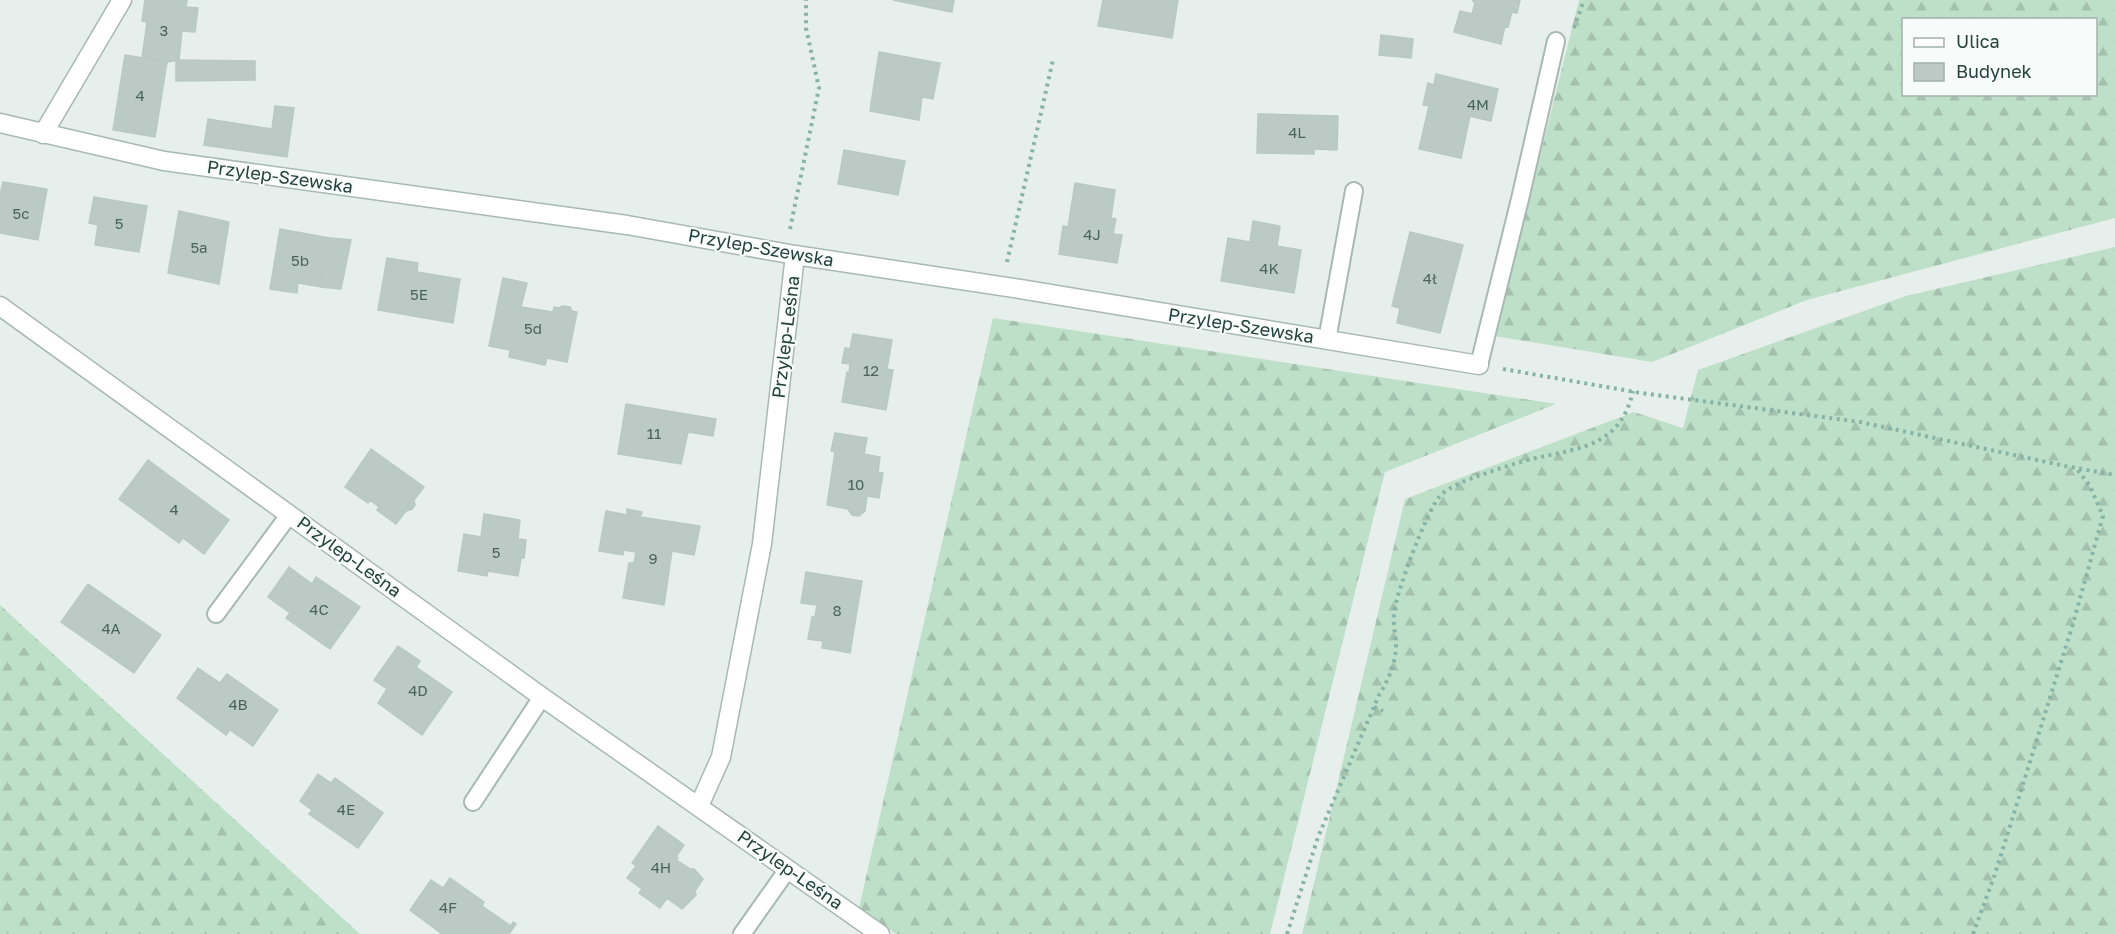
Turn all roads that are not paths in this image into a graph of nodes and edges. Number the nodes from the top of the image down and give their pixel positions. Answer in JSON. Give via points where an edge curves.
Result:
{"nodes":[{"id":1,"x":122,"y":0,"type":"edge"},
{"id":2,"x":1556,"y":41,"type":"dead end"},
{"id":3,"x":0,"y":123,"type":"edge"},
{"id":4,"x":43,"y":134,"type":"junction"},
{"id":5,"x":1354,"y":191,"type":"dead end"},
{"id":6,"x":789,"y":254,"type":"junction"},
{"id":7,"x":0,"y":306,"type":"edge"},
{"id":8,"x":1327,"y":340,"type":"junction"},
{"id":9,"x":1479,"y":365,"type":"joint"},
{"id":10,"x":290,"y":515,"type":"junction"},
{"id":11,"x":216,"y":614,"type":"dead end"},
{"id":12,"x":542,"y":696,"type":"junction"},
{"id":13,"x":472,"y":802,"type":"dead end"},
{"id":14,"x":699,"y":806,"type":"junction"},
{"id":15,"x":788,"y":869,"type":"junction"},
{"id":16,"x":742,"y":934,"type":"edge"},
{"id":17,"x":880,"y":934,"type":"edge"}],
"edges":[{"from":1,"to":4,"type":"street"},
{"from":2,"to":9,"type":"lane"},
{"from":3,"to":4,"type":"street","name":"Przylep-Szewska"},
{"from":4,"to":6,"type":"street","name":"Przylep-Szewska","via":[[164,160],[627,225]]},
{"from":5,"to":8,"type":"lane"},
{"from":6,"to":8,"type":"street","name":"Przylep-Szewska"},
{"from":6,"to":14,"type":"street","name":"Przylep-Leśna","via":[[762,544],[721,757]]},
{"from":7,"to":10,"type":"street","name":"Przylep-Leśna"},
{"from":8,"to":9,"type":"street","name":"Przylep-Szewska"},
{"from":10,"to":11,"type":"lane"},
{"from":10,"to":12,"type":"street","name":"Przylep-Leśna"},
{"from":12,"to":13,"type":"lane"},
{"from":12,"to":14,"type":"street","name":"Przylep-Leśna"},
{"from":14,"to":15,"type":"street","name":"Przylep-Leśna"},
{"from":15,"to":16,"type":"lane"},
{"from":15,"to":17,"type":"street","name":"Przylep-Leśna"}]}
